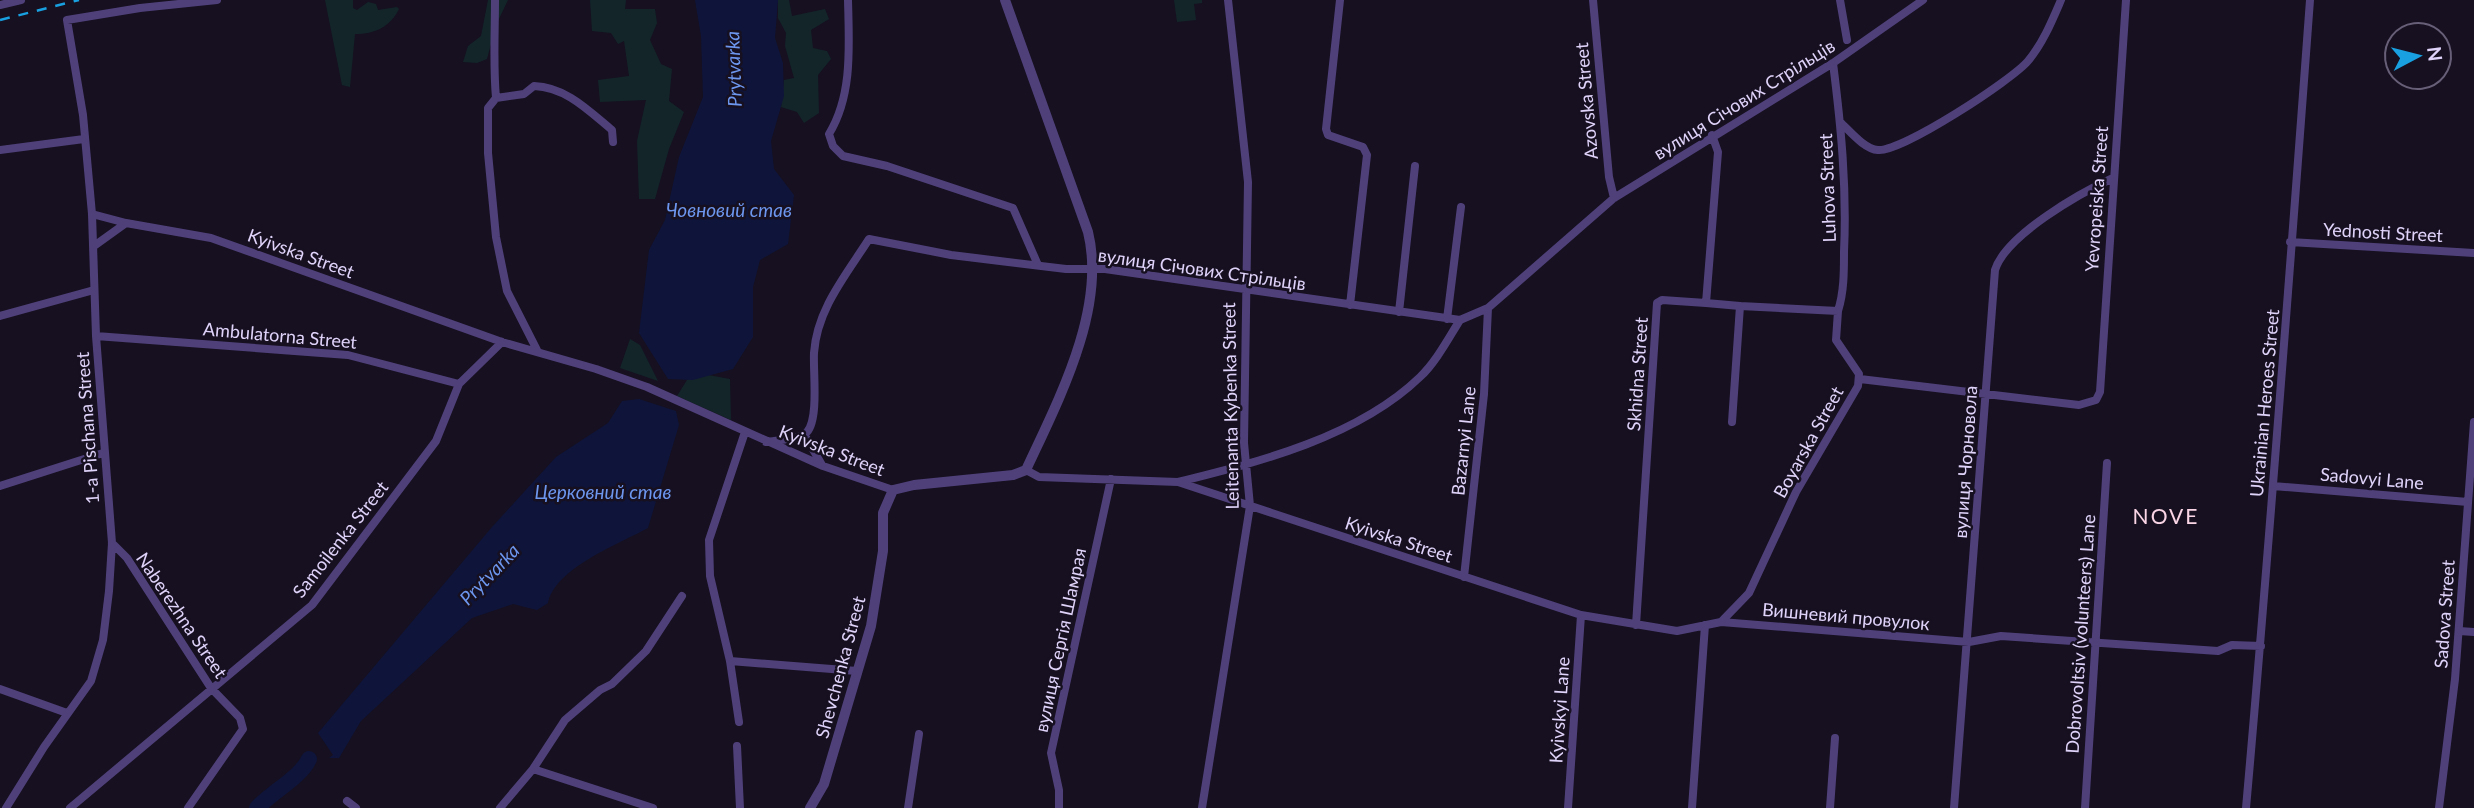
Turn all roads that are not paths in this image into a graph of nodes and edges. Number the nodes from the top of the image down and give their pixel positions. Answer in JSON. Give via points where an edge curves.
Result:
{"nodes":[{"id":1,"x":21,"y":0,"type":"edge"},
{"id":2,"x":217,"y":0,"type":"edge"},
{"id":3,"x":495,"y":0,"type":"edge"},
{"id":4,"x":848,"y":0,"type":"edge"},
{"id":5,"x":1004,"y":0,"type":"edge"},
{"id":6,"x":1228,"y":0,"type":"edge"},
{"id":7,"x":1340,"y":0,"type":"edge"},
{"id":8,"x":1593,"y":0,"type":"edge"},
{"id":9,"x":1840,"y":0,"type":"edge"},
{"id":10,"x":1923,"y":0,"type":"edge"},
{"id":11,"x":2061,"y":0,"type":"edge"},
{"id":12,"x":2126,"y":0,"type":"edge"},
{"id":13,"x":2310,"y":0,"type":"edge"},
{"id":14,"x":0,"y":5,"type":"edge"},
{"id":15,"x":1847,"y":40,"type":"dead end"},
{"id":16,"x":1833,"y":63,"type":"junction"},
{"id":17,"x":496,"y":98,"type":"junction"},
{"id":18,"x":1840,"y":122,"type":"junction"},
{"id":19,"x":1712,"y":135,"type":"junction"},
{"id":20,"x":84,"y":138,"type":"junction"},
{"id":21,"x":613,"y":142,"type":"dead end"},
{"id":22,"x":0,"y":150,"type":"edge"},
{"id":23,"x":1415,"y":166,"type":"dead end"},
{"id":24,"x":2113,"y":178,"type":"junction"},
{"id":25,"x":1614,"y":198,"type":"junction"},
{"id":26,"x":1461,"y":208,"type":"dead end"},
{"id":27,"x":92,"y":214,"type":"junction"},
{"id":28,"x":127,"y":223,"type":"junction"},
{"id":29,"x":2291,"y":242,"type":"junction"},
{"id":30,"x":94,"y":246,"type":"junction"},
{"id":31,"x":2474,"y":253,"type":"edge"},
{"id":32,"x":1038,"y":265,"type":"junction"},
{"id":33,"x":1093,"y":268,"type":"junction"},
{"id":34,"x":94,"y":290,"type":"junction"},
{"id":35,"x":1244,"y":291,"type":"junction"},
{"id":36,"x":1706,"y":303,"type":"junction"},
{"id":37,"x":1350,"y":306,"type":"junction"},
{"id":38,"x":1741,"y":306,"type":"junction"},
{"id":39,"x":1488,"y":308,"type":"junction"},
{"id":40,"x":1838,"y":311,"type":"junction"},
{"id":41,"x":1399,"y":312,"type":"junction"},
{"id":42,"x":0,"y":316,"type":"edge"},
{"id":43,"x":1447,"y":319,"type":"junction"},
{"id":44,"x":1460,"y":320,"type":"junction"},
{"id":45,"x":96,"y":337,"type":"junction"},
{"id":46,"x":502,"y":342,"type":"junction"},
{"id":47,"x":537,"y":351,"type":"junction"},
{"id":48,"x":1860,"y":379,"type":"junction"},
{"id":49,"x":459,"y":384,"type":"junction"},
{"id":50,"x":1986,"y":395,"type":"junction"},
{"id":51,"x":1732,"y":422,"type":"dead end"},
{"id":52,"x":2474,"y":422,"type":"edge"},
{"id":53,"x":745,"y":432,"type":"junction"},
{"id":54,"x":804,"y":434,"type":"junction"},
{"id":55,"x":766,"y":442,"type":"junction"},
{"id":56,"x":103,"y":453,"type":"junction"},
{"id":57,"x":2107,"y":463,"type":"dead end"},
{"id":58,"x":1245,"y":465,"type":"junction"},
{"id":59,"x":823,"y":466,"type":"junction"},
{"id":60,"x":1026,"y":470,"type":"junction"},
{"id":61,"x":1111,"y":479,"type":"junction"},
{"id":62,"x":1178,"y":482,"type":"junction"},
{"id":63,"x":0,"y":486,"type":"edge"},
{"id":64,"x":2273,"y":486,"type":"junction"},
{"id":65,"x":893,"y":490,"type":"junction"},
{"id":66,"x":2468,"y":502,"type":"junction"},
{"id":67,"x":1250,"y":506,"type":"junction"},
{"id":68,"x":112,"y":543,"type":"junction"},
{"id":69,"x":1464,"y":577,"type":"junction"},
{"id":70,"x":682,"y":596,"type":"dead end"},
{"id":71,"x":1581,"y":615,"type":"junction"},
{"id":72,"x":1721,"y":622,"type":"junction"},
{"id":73,"x":1636,"y":625,"type":"junction"},
{"id":74,"x":1705,"y":625,"type":"junction"},
{"id":75,"x":2459,"y":631,"type":"junction"},
{"id":76,"x":2474,"y":632,"type":"edge"},
{"id":77,"x":1969,"y":642,"type":"junction"},
{"id":78,"x":2094,"y":644,"type":"junction"},
{"id":79,"x":2261,"y":646,"type":"junction"},
{"id":80,"x":730,"y":661,"type":"junction"},
{"id":81,"x":857,"y":671,"type":"junction"},
{"id":82,"x":211,"y":688,"type":"junction"},
{"id":83,"x":0,"y":690,"type":"edge"},
{"id":84,"x":67,"y":713,"type":"junction"},
{"id":85,"x":739,"y":722,"type":"dead end"},
{"id":86,"x":919,"y":734,"type":"dead end"},
{"id":87,"x":1835,"y":738,"type":"dead end"},
{"id":88,"x":737,"y":746,"type":"dead end"},
{"id":89,"x":533,"y":769,"type":"junction"},
{"id":90,"x":347,"y":801,"type":"dead end"},
{"id":91,"x":6,"y":808,"type":"edge"},
{"id":92,"x":70,"y":808,"type":"edge"},
{"id":93,"x":188,"y":808,"type":"edge"},
{"id":94,"x":356,"y":808,"type":"edge"},
{"id":95,"x":500,"y":808,"type":"edge"},
{"id":96,"x":653,"y":808,"type":"edge"},
{"id":97,"x":740,"y":808,"type":"edge"},
{"id":98,"x":810,"y":808,"type":"edge"},
{"id":99,"x":908,"y":808,"type":"edge"},
{"id":100,"x":1059,"y":808,"type":"edge"},
{"id":101,"x":1202,"y":808,"type":"edge"},
{"id":102,"x":1568,"y":808,"type":"edge"},
{"id":103,"x":1692,"y":808,"type":"edge"},
{"id":104,"x":1830,"y":808,"type":"edge"},
{"id":105,"x":1954,"y":808,"type":"edge"},
{"id":106,"x":2085,"y":808,"type":"edge"},
{"id":107,"x":2246,"y":808,"type":"edge"},
{"id":108,"x":2439,"y":808,"type":"edge"}],
"edges":[{"from":1,"to":14,"type":"street"},
{"from":2,"to":20,"type":"street","name":"1-a Pischana Street","via":[[67,20]]},
{"from":3,"to":17,"type":"street","via":[[496,49],[492,58]]},
{"from":4,"to":32,"type":"street","via":[[844,108],[829,134],[832,146],[843,156],[1013,208]]},
{"from":5,"to":33,"type":"street","via":[[1088,232]]},
{"from":6,"to":35,"type":"street","name":"Leitenanta Kybenka Street","via":[[1248,182]]},
{"from":7,"to":37,"type":"street","via":[[1326,129],[1328,135],[1363,147],[1367,155]]},
{"from":8,"to":25,"type":"street","name":"Azovska Street"},
{"from":9,"to":15,"type":"street"},
{"from":10,"to":16,"type":"street","name":"вулиця Січових Стрільців"},
{"from":11,"to":18,"type":"street","via":[[2040,45],[2014,75],[1905,144],[1871,149]]},
{"from":12,"to":24,"type":"street","name":"Yevropeiska Street"},
{"from":13,"to":29,"type":"street","name":"Ukrainian Heroes Street"},
{"from":16,"to":18,"type":"street","name":"Luhova Street"},
{"from":16,"to":19,"type":"street","name":"вулиця Січових Стрільців"},
{"from":17,"to":21,"type":"street","via":[[550,86],[579,102],[612,130]]},
{"from":17,"to":47,"type":"street","via":[[488,108],[488,153],[496,237],[507,291]]},
{"from":18,"to":40,"type":"street","name":"Luhova Street","via":[[1846,223]]},
{"from":19,"to":25,"type":"street","name":"вулиця Січових Стрільців"},
{"from":19,"to":36,"type":"street","via":[[1718,152]]},
{"from":20,"to":22,"type":"street"},
{"from":20,"to":27,"type":"street","name":"1-a Pischana Street"},
{"from":23,"to":41,"type":"street"},
{"from":24,"to":50,"type":"street","name":"вулиця Чорновола","via":[[2087,190],[1999,257]]},
{"from":24,"to":50,"type":"street","name":"Yevropeiska Street","via":[[2096,400],[2079,405]]},
{"from":25,"to":39,"type":"street","name":"вулиця Січових Стрільців"},
{"from":26,"to":43,"type":"street"},
{"from":27,"to":28,"type":"street","name":"Kyivska Street"},
{"from":27,"to":30,"type":"street","name":"1-a Pischana Street"},
{"from":28,"to":30,"type":"street"},
{"from":28,"to":46,"type":"street","name":"Kyivska Street","via":[[211,238]]},
{"from":29,"to":31,"type":"street","name":"Yednosti Street"},
{"from":29,"to":64,"type":"street","name":"Ukrainian Heroes Street"},
{"from":30,"to":34,"type":"street","name":"1-a Pischana Street"},
{"from":32,"to":33,"type":"street","name":"вулиця Січових Стрільців"},
{"from":32,"to":54,"type":"street","name":"вулиця Січових Стрільців","via":[[869,239],[821,316],[814,352],[814,412]]},
{"from":33,"to":35,"type":"street","name":"вулиця Січових Стрільців"},
{"from":33,"to":60,"type":"street","via":[[1090,306],[1079,342]]},
{"from":34,"to":42,"type":"street"},
{"from":34,"to":45,"type":"street","name":"1-a Pischana Street"},
{"from":35,"to":37,"type":"street","name":"вулиця Січових Стрільців"},
{"from":35,"to":58,"type":"street","name":"Leitenanta Kybenka Street"},
{"from":36,"to":38,"type":"street"},
{"from":36,"to":73,"type":"street","name":"Skhidna Street","via":[[1657,303]]},
{"from":37,"to":41,"type":"street","name":"вулиця Січових Стрільців"},
{"from":38,"to":40,"type":"street"},
{"from":38,"to":51,"type":"street"},
{"from":39,"to":44,"type":"street","name":"вулиця Січових Стрільців"},
{"from":39,"to":69,"type":"street","name":"Bazarnyi Lane","via":[[1484,394]]},
{"from":40,"to":48,"type":"street","name":"Boyarska Street","via":[[1836,340]]},
{"from":41,"to":43,"type":"street","name":"вулиця Січових Стрільців"},
{"from":43,"to":44,"type":"street","name":"вулиця Січових Стрільців"},
{"from":44,"to":58,"type":"street","via":[[1422,376],[1395,397],[1295,449]]},
{"from":45,"to":49,"type":"street","name":"Ambulatorna Street","via":[[348,355]]},
{"from":45,"to":56,"type":"street","name":"1-a Pischana Street"},
{"from":46,"to":47,"type":"street","name":"Kyivska Street"},
{"from":46,"to":49,"type":"street","name":"Samoilenka Street"},
{"from":47,"to":53,"type":"street","name":"Kyivska Street","via":[[647,387]]},
{"from":48,"to":50,"type":"street"},
{"from":48,"to":72,"type":"street","name":"Boyarska Street","via":[[1802,481],[1749,593]]},
{"from":49,"to":82,"type":"street","name":"Samoilenka Street","via":[[436,440],[312,605]]},
{"from":50,"to":77,"type":"street","name":"вулиця Чорновола"},
{"from":52,"to":66,"type":"street","name":"Sadova Street"},
{"from":53,"to":55,"type":"street","name":"Kyivska Street"},
{"from":53,"to":80,"type":"street","via":[[709,540],[710,576]]},
{"from":54,"to":55,"type":"street"},
{"from":54,"to":59,"type":"street"},
{"from":55,"to":59,"type":"street","name":"Kyivska Street"},
{"from":56,"to":63,"type":"street"},
{"from":56,"to":68,"type":"street","name":"1-a Pischana Street"},
{"from":57,"to":78,"type":"street","name":"Dobrovoltsiv (volunteers) Lane"},
{"from":58,"to":62,"type":"street"},
{"from":58,"to":67,"type":"street","name":"Leitenanta Kybenka Street"},
{"from":59,"to":65,"type":"street","name":"Kyivska Street"},
{"from":60,"to":61,"type":"street","name":"Kyivska Street","via":[[1039,477]]},
{"from":60,"to":65,"type":"street","name":"Kyivska Street"},
{"from":61,"to":62,"type":"street","name":"Kyivska Street"},
{"from":61,"to":100,"type":"street","name":"вулиця Сергія Шамрая","via":[[1051,752]]},
{"from":62,"to":67,"type":"street","name":"Kyivska Street"},
{"from":64,"to":66,"type":"street","name":"Sadovyi Lane"},
{"from":64,"to":79,"type":"street","name":"Ukrainian Heroes Street"},
{"from":65,"to":81,"type":"street","name":"Shevchenka Street","via":[[883,513],[879,579]]},
{"from":66,"to":75,"type":"street","name":"Sadova Street"},
{"from":67,"to":69,"type":"street","name":"Kyivska Street"},
{"from":67,"to":101,"type":"street","name":"Leitenanta Kybenka Street"},
{"from":68,"to":82,"type":"street","name":"Naberezhna Street","via":[[127,558]]},
{"from":68,"to":84,"type":"street","name":"1-a Pischana Street","via":[[103,640],[90,681]]},
{"from":69,"to":71,"type":"street","name":"Kyivska Street"},
{"from":70,"to":89,"type":"street","via":[[646,652],[565,720]]},
{"from":71,"to":73,"type":"street","name":"Kyivska Street"},
{"from":71,"to":102,"type":"street","name":"Kyivskyi Lane"},
{"from":72,"to":74,"type":"street","name":"Вишневий провулок"},
{"from":72,"to":77,"type":"street","name":"Вишневий провулок"},
{"from":73,"to":74,"type":"street","name":"Вишневий провулок","via":[[1677,631]]},
{"from":74,"to":103,"type":"street"},
{"from":75,"to":76,"type":"street"},
{"from":75,"to":108,"type":"street","name":"Sadova Street"},
{"from":77,"to":78,"type":"street","name":"Вишневий провулок","via":[[2001,636]]},
{"from":77,"to":105,"type":"street","name":"вулиця Чорновола"},
{"from":78,"to":79,"type":"street","name":"Вишневий провулок","via":[[2218,651],[2232,645]]},
{"from":78,"to":106,"type":"street","name":"Dobrovoltsiv (volunteers) Lane"},
{"from":79,"to":107,"type":"street","name":"Ukrainian Heroes Street"},
{"from":80,"to":81,"type":"street"},
{"from":80,"to":85,"type":"street"},
{"from":81,"to":98,"type":"street","name":"Shevchenka Street","via":[[824,784]]},
{"from":82,"to":92,"type":"street","name":"Samoilenka Street"},
{"from":82,"to":93,"type":"street","name":"Naberezhna Street","via":[[240,718],[243,729]]},
{"from":83,"to":84,"type":"street"},
{"from":84,"to":91,"type":"street","name":"1-a Pischana Street"},
{"from":86,"to":99,"type":"street"},
{"from":87,"to":104,"type":"street"},
{"from":88,"to":97,"type":"street"},
{"from":89,"to":95,"type":"street"},
{"from":89,"to":96,"type":"street"},
{"from":90,"to":94,"type":"street"}]}
